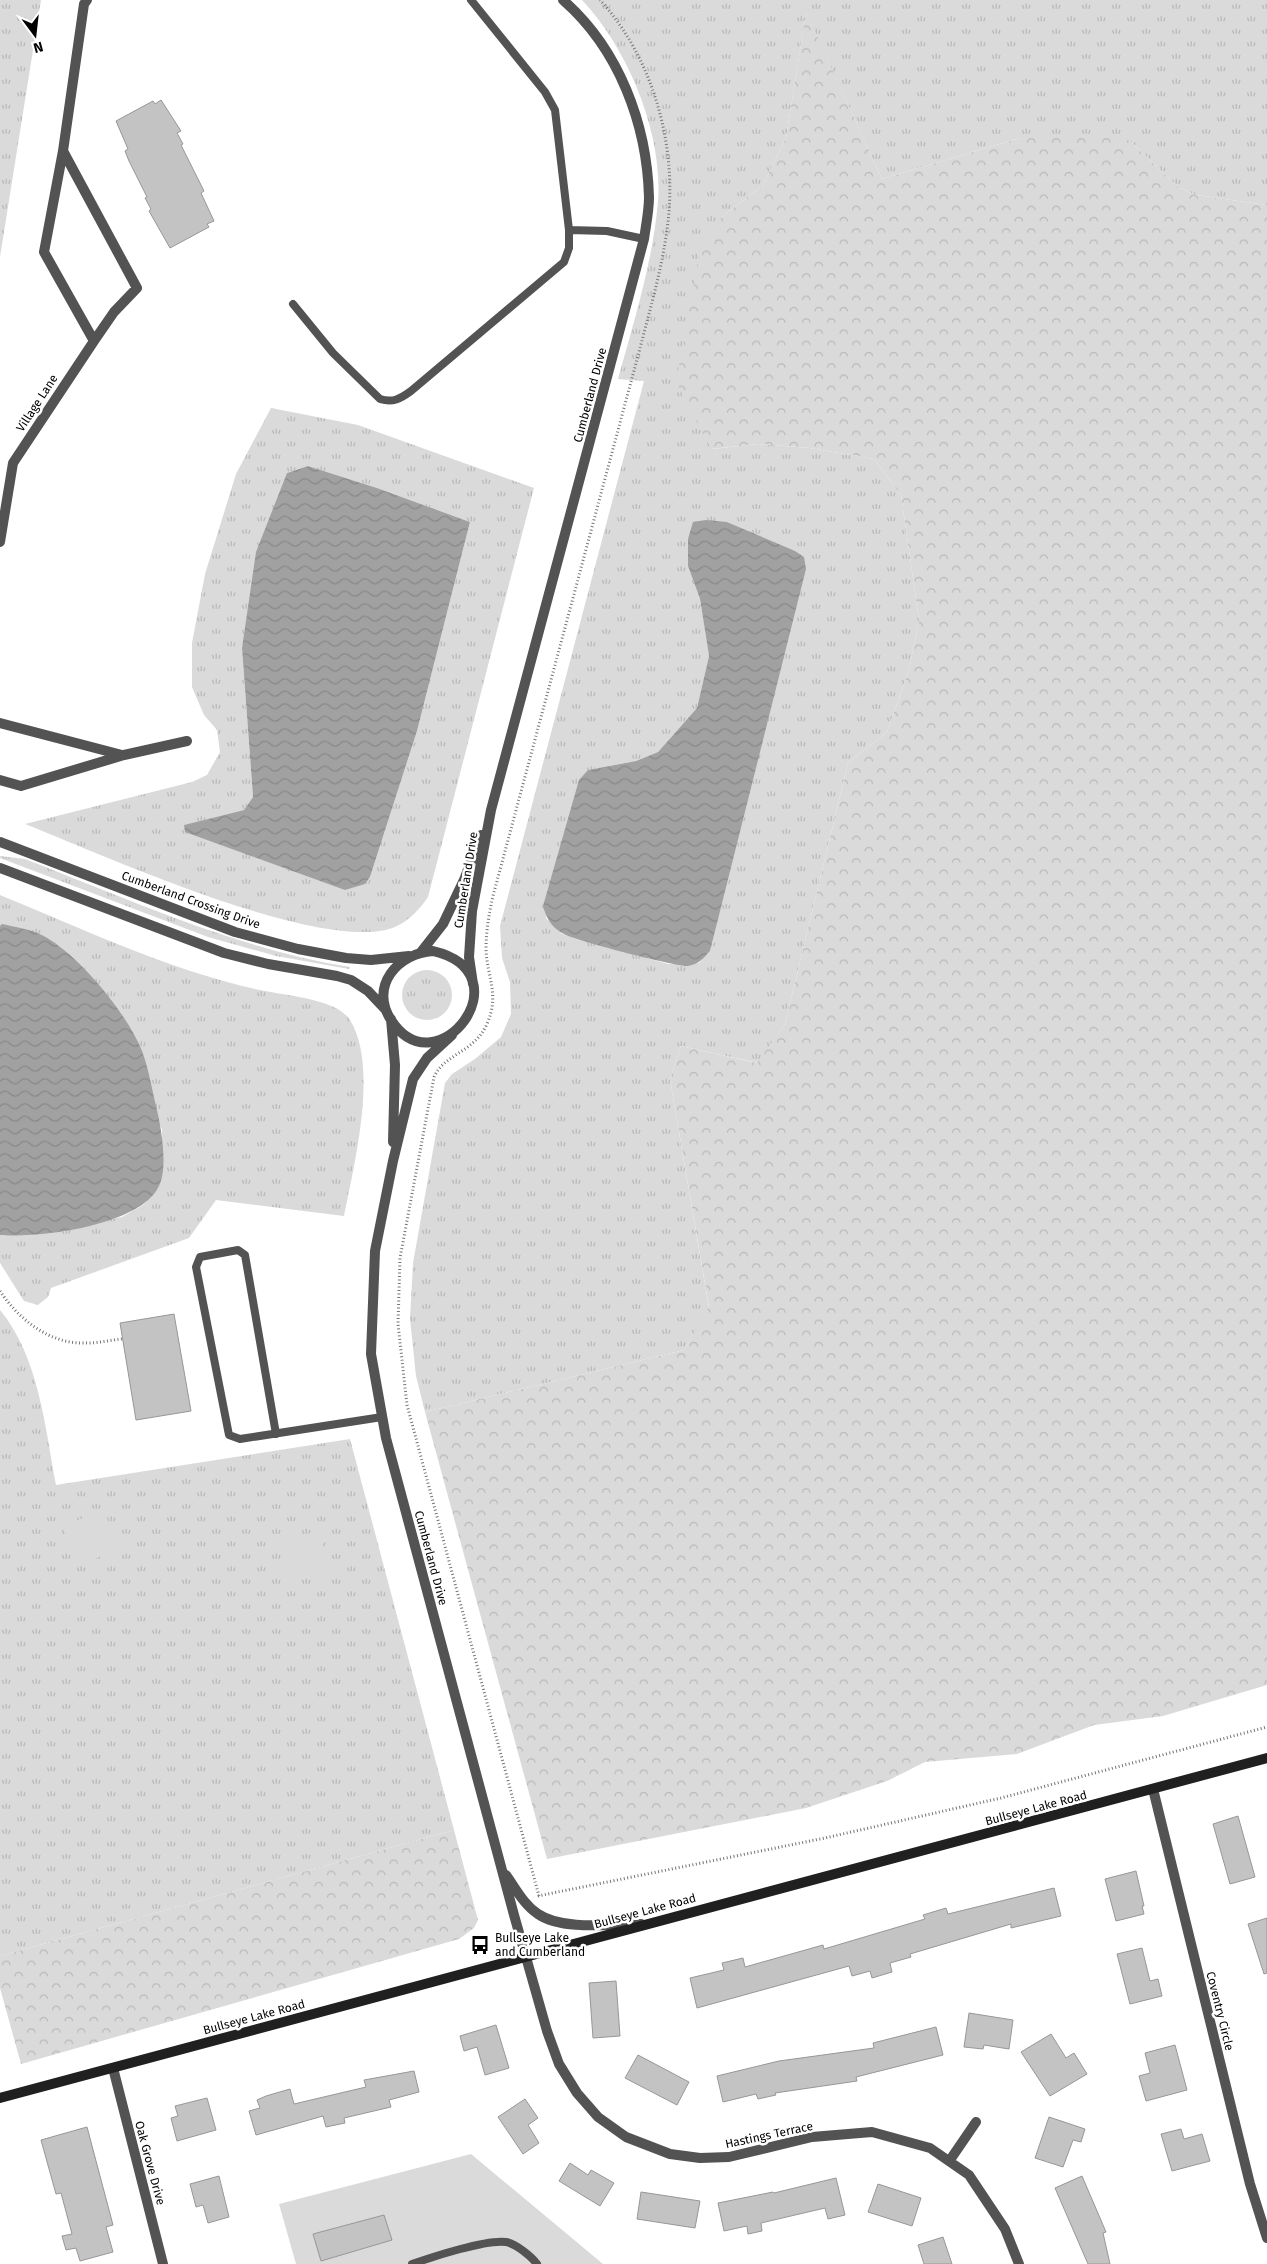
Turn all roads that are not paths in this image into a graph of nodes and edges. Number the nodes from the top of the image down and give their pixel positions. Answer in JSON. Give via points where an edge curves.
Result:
{"nodes":[{"id":1,"x":87,"y":0,"type":"edge"},
{"id":2,"x":471,"y":0,"type":"edge"},
{"id":3,"x":564,"y":0,"type":"edge"},
{"id":4,"x":63,"y":151,"type":"junction"},
{"id":5,"x":569,"y":230,"type":"junction"},
{"id":6,"x":644,"y":239,"type":"junction"},
{"id":7,"x":293,"y":304,"type":"dead end"},
{"id":8,"x":94,"y":341,"type":"junction"},
{"id":9,"x":0,"y":542,"type":"edge"},
{"id":10,"x":0,"y":723,"type":"edge"},
{"id":11,"x":186,"y":741,"type":"dead end"},
{"id":12,"x":124,"y":755,"type":"junction"},
{"id":13,"x":0,"y":780,"type":"edge"},
{"id":14,"x":491,"y":810,"type":"junction"},
{"id":15,"x":0,"y":842,"type":"edge"},
{"id":16,"x":0,"y":868,"type":"edge"},
{"id":17,"x":421,"y":952,"type":"junction"},
{"id":18,"x":409,"y":956,"type":"junction"},
{"id":19,"x":473,"y":984,"type":"junction"},
{"id":20,"x":388,"y":1015,"type":"junction"},
{"id":21,"x":452,"y":1035,"type":"junction"},
{"id":22,"x":393,"y":1161,"type":"junction"},
{"id":23,"x":382,"y":1417,"type":"junction"},
{"id":24,"x":276,"y":1434,"type":"junction"},
{"id":25,"x":1267,"y":1758,"type":"edge"},
{"id":26,"x":1153,"y":1789,"type":"junction"},
{"id":27,"x":501,"y":1866,"type":"junction"},
{"id":28,"x":647,"y":1924,"type":"junction"},
{"id":29,"x":525,"y":1955,"type":"junction"},
{"id":30,"x":112,"y":2068,"type":"junction"},
{"id":31,"x":0,"y":2098,"type":"edge"},
{"id":32,"x":976,"y":2122,"type":"dead end"},
{"id":33,"x":950,"y":2160,"type":"junction"},
{"id":34,"x":1267,"y":2238,"type":"edge"},
{"id":35,"x":163,"y":2264,"type":"edge"},
{"id":36,"x":412,"y":2264,"type":"edge"},
{"id":37,"x":537,"y":2264,"type":"edge"},
{"id":38,"x":1019,"y":2264,"type":"edge"}],
"edges":[{"from":1,"to":4,"type":"street"},
{"from":2,"to":5,"type":"lane","via":[[545,92],[555,110]]},
{"from":3,"to":6,"type":"street","name":"Cumberland Drive","via":[[606,48],[636,113],[648,182]]},
{"from":4,"to":8,"type":"street","via":[[44,252]]},
{"from":4,"to":8,"type":"street","name":"Village Lane","via":[[137,288],[114,312]]},
{"from":5,"to":6,"type":"lane","via":[[607,232]]},
{"from":5,"to":7,"type":"lane","via":[[569,248],[564,262],[411,391],[389,402],[380,399],[332,353]]},
{"from":6,"to":14,"type":"street","name":"Cumberland Drive"},
{"from":8,"to":9,"type":"street","name":"Village Lane","via":[[13,463]]},
{"from":10,"to":12,"type":"street"},
{"from":11,"to":12,"type":"street"},
{"from":12,"to":13,"type":"street","via":[[21,786]]},
{"from":14,"to":17,"type":"street","name":"Cumberland Drive","via":[[443,924]]},
{"from":14,"to":19,"type":"street","name":"Cumberland Drive","via":[[472,910],[469,957]]},
{"from":15,"to":18,"type":"street","name":"Cumberland Crossing Drive","via":[[234,932],[346,958],[371,960]]},
{"from":16,"to":20,"type":"street","via":[[224,953],[351,980],[368,991]]},
{"from":17,"to":18,"type":"street"},
{"from":17,"to":19,"type":"street","via":[[433,951],[456,960]]},
{"from":18,"to":20,"type":"street","via":[[399,963],[386,982],[384,994]]},
{"from":19,"to":21,"type":"street","via":[[471,1013]]},
{"from":20,"to":21,"type":"street","via":[[399,1030],[420,1042]]},
{"from":20,"to":22,"type":"street","name":"Cumberland Drive","via":[[395,1065]]},
{"from":21,"to":22,"type":"street","name":"Cumberland Drive","via":[[426,1058],[413,1079]]},
{"from":22,"to":23,"type":"street","name":"Cumberland Drive","via":[[375,1251],[371,1354]]},
{"from":23,"to":24,"type":"lane"},
{"from":23,"to":27,"type":"street","name":"Cumberland Drive"},
{"from":24,"to":24,"type":"lane","via":[[245,1255],[238,1250],[200,1257],[196,1267],[229,1435],[240,1439]]},
{"from":25,"to":26,"type":"street","name":"Bullseye Lake Road"},
{"from":26,"to":28,"type":"street","name":"Bullseye Lake Road"},
{"from":26,"to":34,"type":"street","name":"Coventry Circle","via":[[1250,2184]]},
{"from":27,"to":28,"type":"street","via":[[524,1902],[543,1916],[566,1924]]},
{"from":27,"to":29,"type":"street","name":"Cumberland Drive"},
{"from":28,"to":29,"type":"street","name":"Bullseye Lake Road"},
{"from":29,"to":30,"type":"street","name":"Bullseye Lake Road"},
{"from":29,"to":33,"type":"street","name":"Hastings Terrace","via":[[553,2050],[568,2080],[598,2117],[642,2145],[670,2154],[715,2158],[742,2155],[812,2137],[872,2132],[930,2148]]},
{"from":30,"to":31,"type":"street","name":"Bullseye Lake Road"},
{"from":30,"to":35,"type":"street","name":"Oak Grove Drive"},
{"from":32,"to":33,"type":"street"},
{"from":33,"to":38,"type":"street","name":"Hastings Terrace","via":[[969,2175],[991,2205]]},
{"from":36,"to":37,"type":"lane","via":[[471,2246],[506,2242]]}]}
